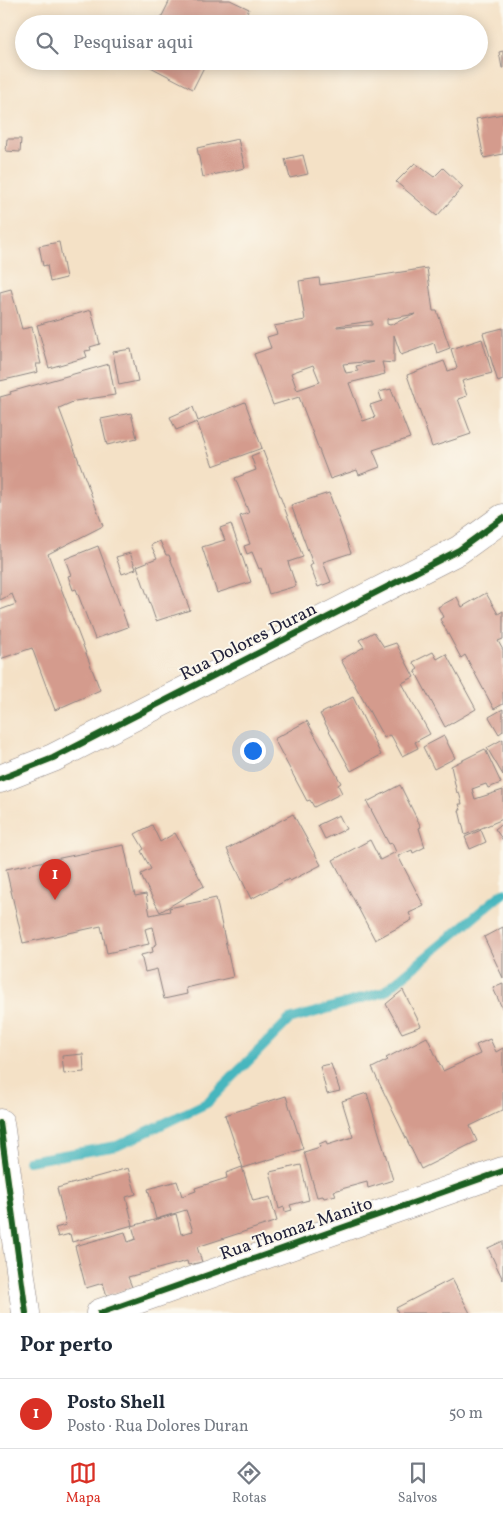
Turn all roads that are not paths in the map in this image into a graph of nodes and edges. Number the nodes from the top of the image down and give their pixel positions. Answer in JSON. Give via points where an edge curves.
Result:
{"nodes":[{"id":1,"x":503,"y":518,"type":"edge"},
{"id":2,"x":0,"y":778,"type":"edge"},
{"id":3,"x":0,"y":1124,"type":"edge"},
{"id":4,"x":503,"y":1171,"type":"edge"},
{"id":5,"x":26,"y":1313,"type":"edge"},
{"id":6,"x":100,"y":1313,"type":"edge"}],
"edges":[{"from":1,"to":2,"type":"street","name":"Rua Dolores Duran","via":[[460,550],[53,758]]},
{"from":3,"to":5,"type":"street"},
{"from":4,"to":6,"type":"street","name":"Rua Thomaz Manito"}]}
